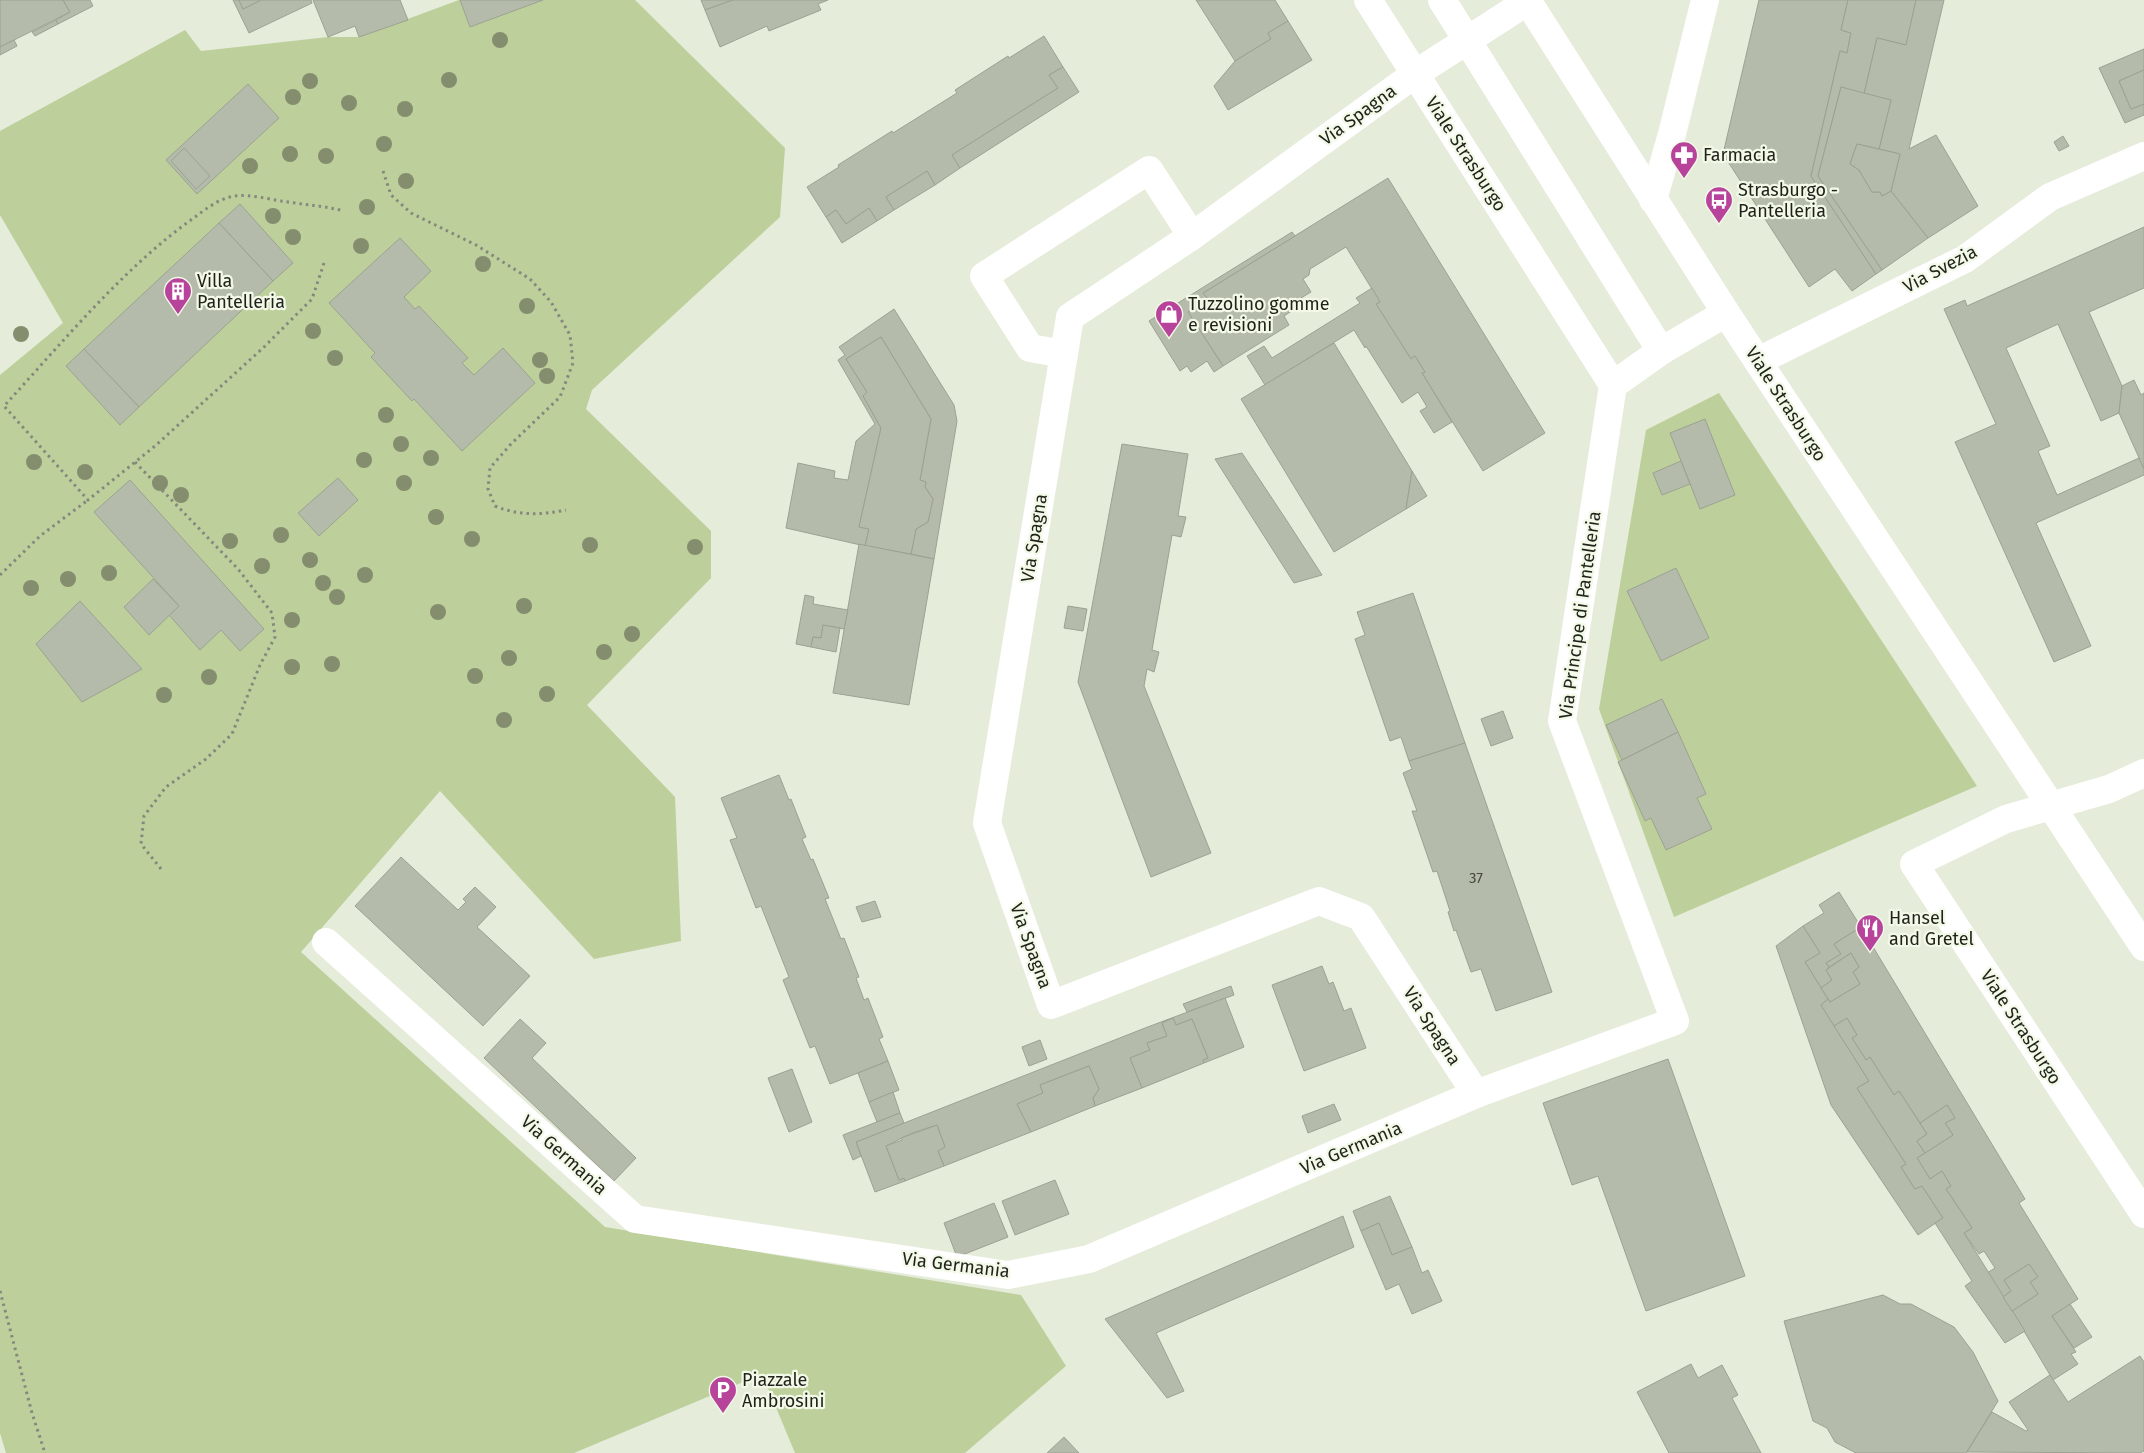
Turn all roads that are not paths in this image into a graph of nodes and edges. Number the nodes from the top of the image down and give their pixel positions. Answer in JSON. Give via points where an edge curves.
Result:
{"nodes":[{"id":1,"x":1368,"y":0,"type":"edge"},
{"id":2,"x":1442,"y":0,"type":"edge"},
{"id":3,"x":1527,"y":0,"type":"edge"},
{"id":4,"x":1705,"y":0,"type":"edge"},
{"id":5,"x":1466,"y":40,"type":"junction"},
{"id":6,"x":1415,"y":74,"type":"junction"},
{"id":7,"x":2144,"y":156,"type":"edge"},
{"id":8,"x":1654,"y":200,"type":"junction"},
{"id":9,"x":1192,"y":236,"type":"junction"},
{"id":10,"x":1726,"y":313,"type":"junction"},
{"id":11,"x":1661,"y":351,"type":"junction"},
{"id":12,"x":1064,"y":354,"type":"junction"},
{"id":13,"x":1758,"y":361,"type":"junction"},
{"id":14,"x":1613,"y":385,"type":"junction"},
{"id":15,"x":2144,"y":773,"type":"edge"},
{"id":16,"x":2050,"y":805,"type":"junction"},
{"id":17,"x":326,"y":942,"type":"dead end"},
{"id":18,"x":2144,"y":946,"type":"edge"},
{"id":19,"x":1675,"y":1021,"type":"joint"},
{"id":20,"x":1476,"y":1094,"type":"junction"},
{"id":21,"x":2144,"y":1214,"type":"edge"}],
"edges":[{"from":1,"to":6,"type":"street","name":"Viale Strasburgo"},
{"from":2,"to":5,"type":"street"},
{"from":3,"to":5,"type":"street","name":"Via Spagna"},
{"from":3,"to":8,"type":"street","name":"Viale Strasburgo"},
{"from":4,"to":8,"type":"street"},
{"from":5,"to":6,"type":"street","name":"Via Spagna"},
{"from":5,"to":11,"type":"street"},
{"from":6,"to":9,"type":"street","name":"Via Spagna"},
{"from":6,"to":14,"type":"street","name":"Viale Strasburgo"},
{"from":7,"to":13,"type":"street","name":"Via Svezia","via":[[2050,197],[1965,259]]},
{"from":8,"to":10,"type":"street","name":"Viale Strasburgo"},
{"from":9,"to":12,"type":"street","name":"Via Spagna","via":[[1070,317]]},
{"from":9,"to":12,"type":"street","via":[[1149,170],[984,276],[1030,348]]},
{"from":10,"to":11,"type":"street"},
{"from":10,"to":13,"type":"street","name":"Viale Strasburgo"},
{"from":11,"to":14,"type":"street"},
{"from":12,"to":20,"type":"street","name":"Via Spagna","via":[[987,823],[1052,1005],[1319,901],[1361,917]]},
{"from":13,"to":16,"type":"street","name":"Viale Strasburgo"},
{"from":14,"to":19,"type":"street","name":"Via Principe di Pantelleria","via":[[1562,721]]},
{"from":15,"to":16,"type":"street","via":[[2109,789]]},
{"from":16,"to":18,"type":"street","name":"Viale Strasburgo"},
{"from":16,"to":21,"type":"street","name":"Viale Strasburgo","via":[[2006,819],[1914,864]]},
{"from":17,"to":20,"type":"street","name":"Via Germania","via":[[635,1219],[1008,1275],[1089,1259]]},
{"from":19,"to":20,"type":"street","name":"Via Germania"}]}
